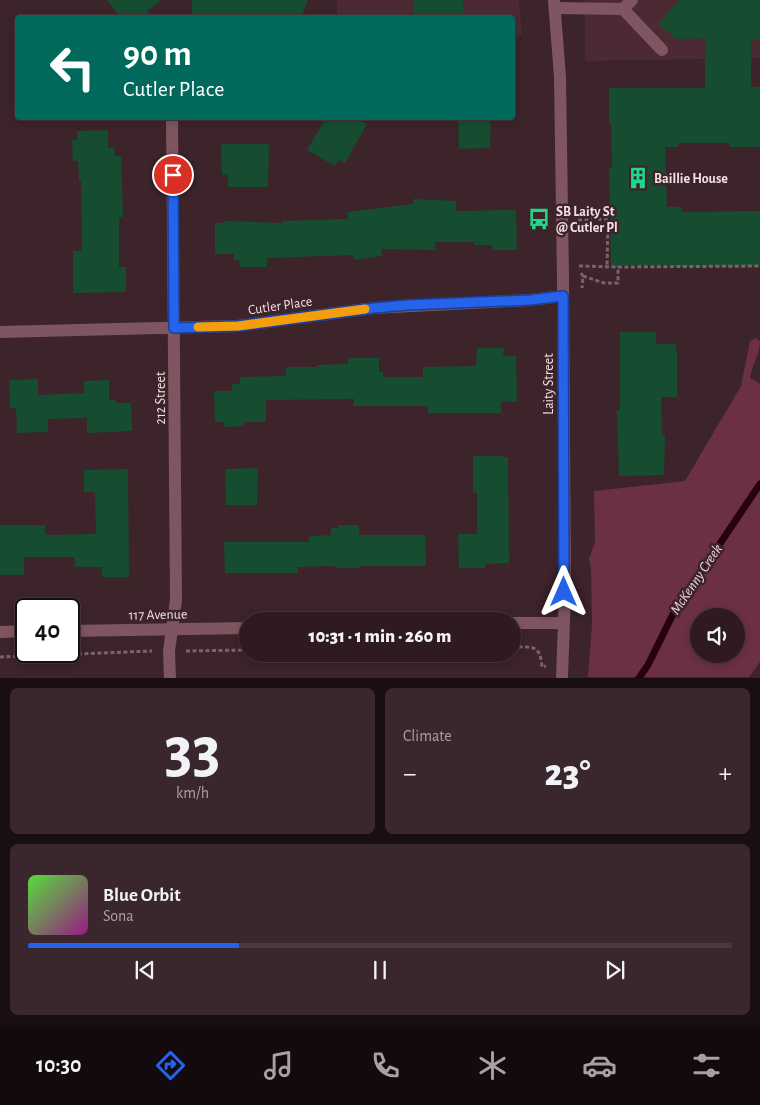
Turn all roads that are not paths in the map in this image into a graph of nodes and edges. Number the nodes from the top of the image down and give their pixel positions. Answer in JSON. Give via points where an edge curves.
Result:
{"nodes":[{"id":1,"x":555,"y":4,"type":"edge"},
{"id":2,"x":627,"y":4,"type":"edge"},
{"id":3,"x":662,"y":50,"type":"dead end"},
{"id":4,"x":172,"y":120,"type":"edge"},
{"id":5,"x":563,"y":296,"type":"junction"},
{"id":6,"x":174,"y":328,"type":"junction"},
{"id":7,"x":0,"y":332,"type":"edge"},
{"id":8,"x":521,"y":623,"type":"edge"},
{"id":9,"x":564,"y":623,"type":"junction"},
{"id":10,"x":239,"y":628,"type":"edge"},
{"id":11,"x":173,"y":629,"type":"junction"},
{"id":12,"x":80,"y":631,"type":"edge"},
{"id":13,"x":0,"y":632,"type":"edge"},
{"id":14,"x":15,"y":632,"type":"edge"},
{"id":15,"x":170,"y":678,"type":"edge"},
{"id":16,"x":562,"y":678,"type":"edge"}],
"edges":[{"from":1,"to":2,"type":"street"},
{"from":1,"to":5,"type":"street","name":"Laity Street","via":[[560,77]]},
{"from":2,"to":3,"type":"street"},
{"from":4,"to":6,"type":"street","name":"212 Street"},
{"from":5,"to":6,"type":"street","name":"Cutler Place","via":[[408,305],[238,326]]},
{"from":5,"to":9,"type":"street","name":"Laity Street"},
{"from":6,"to":7,"type":"street","name":"Cutler Place"},
{"from":6,"to":11,"type":"street","name":"212 Street","via":[[176,600]]},
{"from":8,"to":9,"type":"street"},
{"from":9,"to":16,"type":"street","name":"Laity Street"},
{"from":10,"to":11,"type":"street","name":"117 Avenue"},
{"from":11,"to":12,"type":"street","name":"117 Avenue"},
{"from":11,"to":15,"type":"street","name":"212 Street","via":[[169,651]]},
{"from":13,"to":14,"type":"street"}]}
